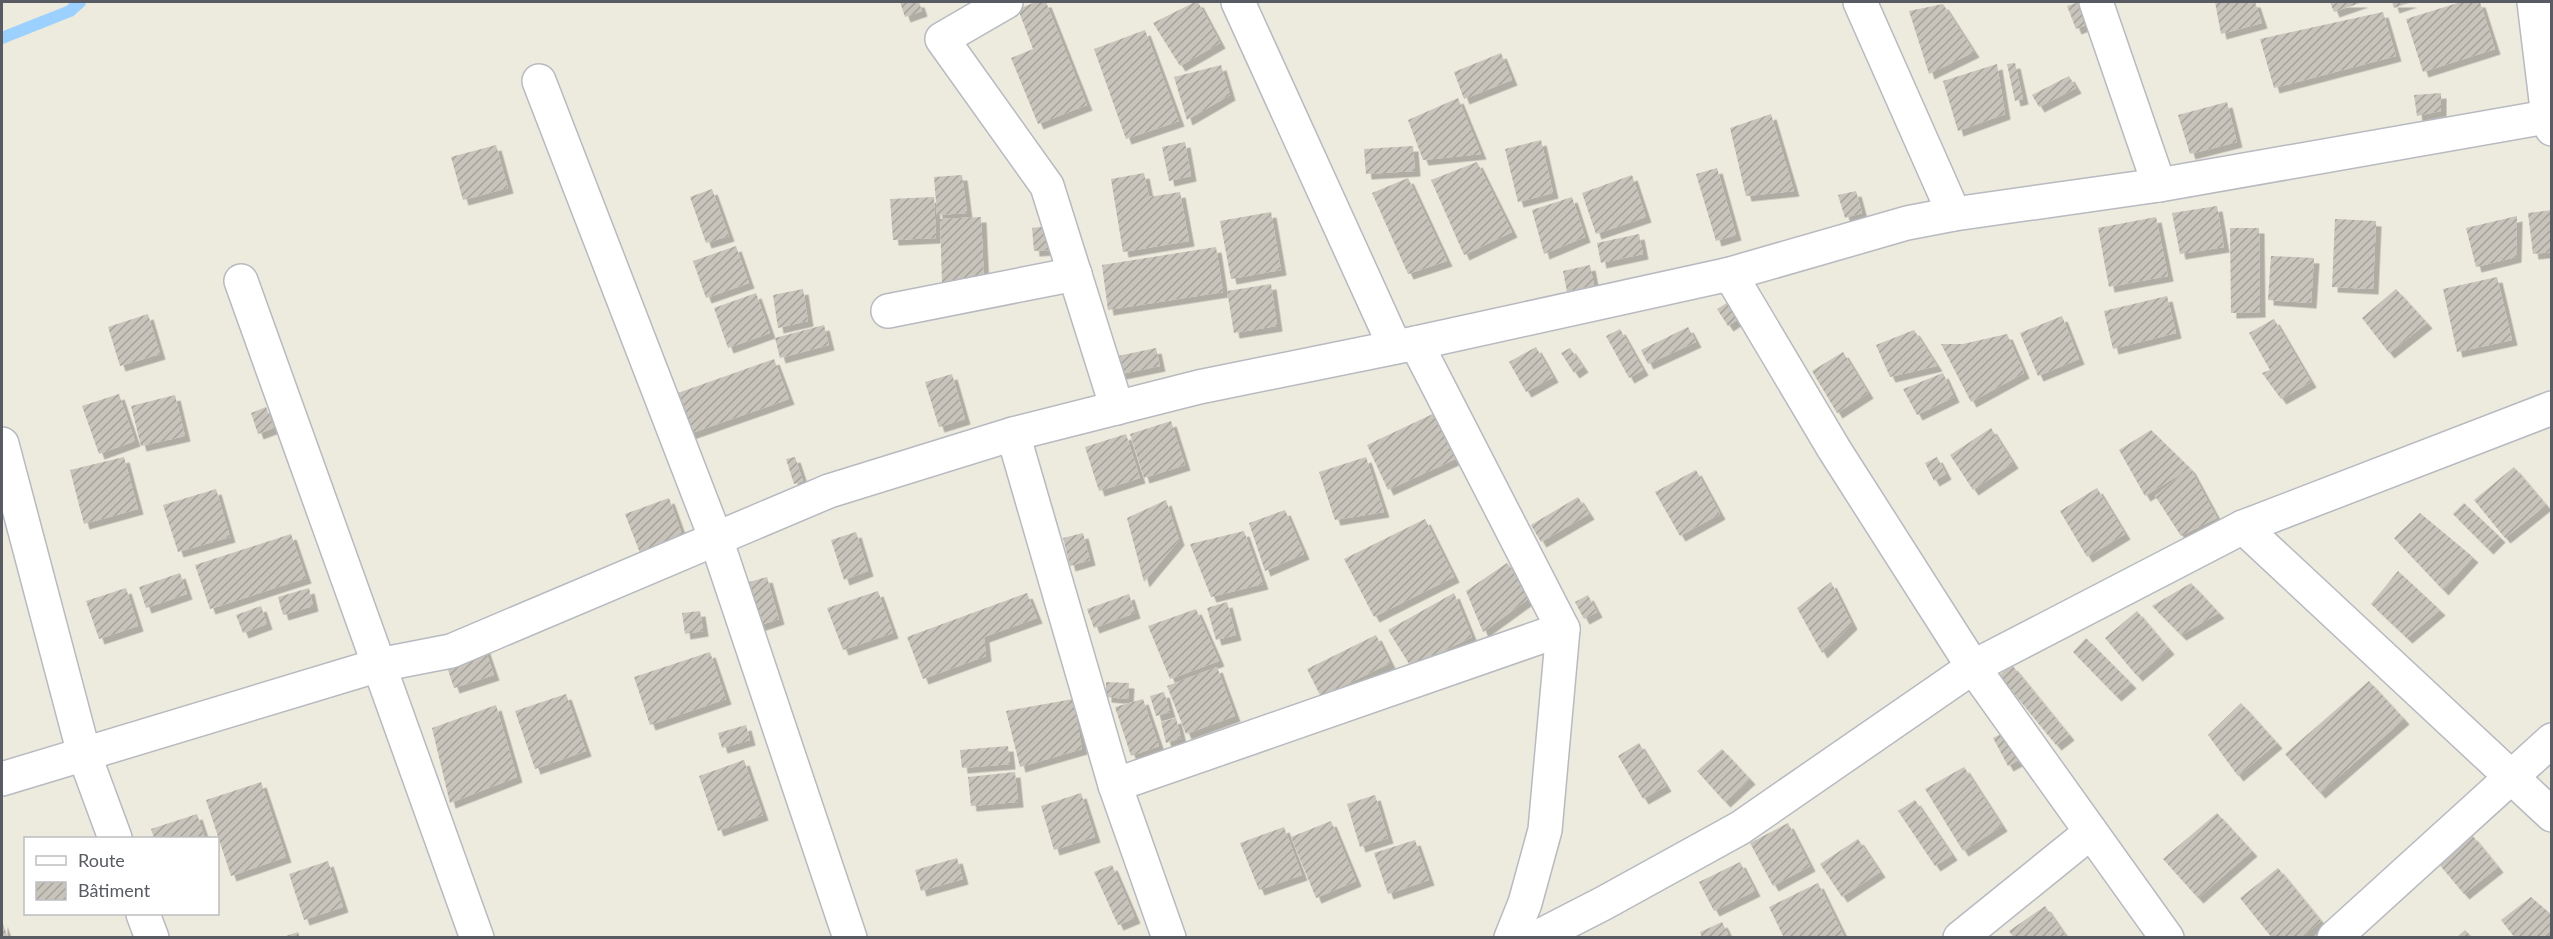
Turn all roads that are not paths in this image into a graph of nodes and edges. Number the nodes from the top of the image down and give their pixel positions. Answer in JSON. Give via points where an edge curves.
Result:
{"nodes":[{"id":1,"x":1006,"y":2,"type":"edge"},
{"id":2,"x":1238,"y":2,"type":"edge"},
{"id":3,"x":1860,"y":2,"type":"edge"},
{"id":4,"x":2096,"y":2,"type":"edge"},
{"id":5,"x":2534,"y":2,"type":"edge"},
{"id":6,"x":539,"y":81,"type":"dead end"},
{"id":7,"x":2550,"y":121,"type":"edge"},
{"id":8,"x":2159,"y":185,"type":"junction"},
{"id":9,"x":1954,"y":214,"type":"junction"},
{"id":10,"x":1075,"y":274,"type":"junction"},
{"id":11,"x":1730,"y":274,"type":"junction"},
{"id":12,"x":241,"y":280,"type":"dead end"},
{"id":13,"x":888,"y":312,"type":"dead end"},
{"id":14,"x":1406,"y":345,"type":"junction"},
{"id":15,"x":1117,"y":408,"type":"junction"},
{"id":16,"x":2552,"y":408,"type":"edge"},
{"id":17,"x":1013,"y":434,"type":"junction"},
{"id":18,"x":2,"y":444,"type":"edge"},
{"id":19,"x":2243,"y":527,"type":"junction"},
{"id":20,"x":716,"y":539,"type":"junction"},
{"id":21,"x":1563,"y":629,"type":"junction"},
{"id":22,"x":379,"y":665,"type":"junction"},
{"id":23,"x":1973,"y":667,"type":"junction"},
{"id":24,"x":2552,"y":740,"type":"edge"},
{"id":25,"x":84,"y":754,"type":"junction"},
{"id":26,"x":2512,"y":777,"type":"junction"},
{"id":27,"x":2,"y":779,"type":"edge"},
{"id":28,"x":1114,"y":785,"type":"junction"},
{"id":29,"x":2552,"y":815,"type":"edge"},
{"id":30,"x":2091,"y":832,"type":"junction"},
{"id":31,"x":115,"y":837,"type":"edge"},
{"id":32,"x":143,"y":915,"type":"edge"},
{"id":33,"x":152,"y":938,"type":"edge"},
{"id":34,"x":477,"y":938,"type":"edge"},
{"id":35,"x":850,"y":938,"type":"edge"},
{"id":36,"x":1168,"y":938,"type":"edge"},
{"id":37,"x":1511,"y":938,"type":"edge"},
{"id":38,"x":1536,"y":938,"type":"edge"},
{"id":39,"x":1960,"y":938,"type":"edge"},
{"id":40,"x":2167,"y":938,"type":"edge"},
{"id":41,"x":2334,"y":938,"type":"edge"}],
"edges":[{"from":1,"to":10,"type":"street","via":[[942,39],[1047,186]]},
{"from":2,"to":14,"type":"street"},
{"from":3,"to":9,"type":"street"},
{"from":4,"to":8,"type":"street"},
{"from":5,"to":7,"type":"street"},
{"from":6,"to":20,"type":"street"},
{"from":7,"to":8,"type":"street"},
{"from":8,"to":9,"type":"street"},
{"from":9,"to":11,"type":"street","via":[[1907,223]]},
{"from":10,"to":13,"type":"street"},
{"from":10,"to":15,"type":"street"},
{"from":11,"to":14,"type":"street"},
{"from":11,"to":23,"type":"street","via":[[1834,449]]},
{"from":12,"to":22,"type":"street"},
{"from":14,"to":15,"type":"street","via":[[1199,387]]},
{"from":14,"to":21,"type":"street"},
{"from":15,"to":17,"type":"street"},
{"from":16,"to":19,"type":"street"},
{"from":17,"to":20,"type":"street","via":[[829,491]]},
{"from":17,"to":28,"type":"street"},
{"from":18,"to":25,"type":"street"},
{"from":19,"to":23,"type":"street"},
{"from":19,"to":26,"type":"street"},
{"from":20,"to":22,"type":"street","via":[[451,651]]},
{"from":20,"to":35,"type":"street"},
{"from":21,"to":28,"type":"street"},
{"from":21,"to":37,"type":"street","via":[[1545,830]]},
{"from":22,"to":25,"type":"street"},
{"from":22,"to":34,"type":"street"},
{"from":23,"to":30,"type":"street"},
{"from":23,"to":38,"type":"street","via":[[1740,828]]},
{"from":24,"to":26,"type":"street"},
{"from":25,"to":27,"type":"street"},
{"from":25,"to":31,"type":"street"},
{"from":26,"to":29,"type":"street"},
{"from":26,"to":41,"type":"street"},
{"from":28,"to":36,"type":"street"},
{"from":30,"to":39,"type":"street"},
{"from":30,"to":40,"type":"street"},
{"from":32,"to":33,"type":"street"}]}
